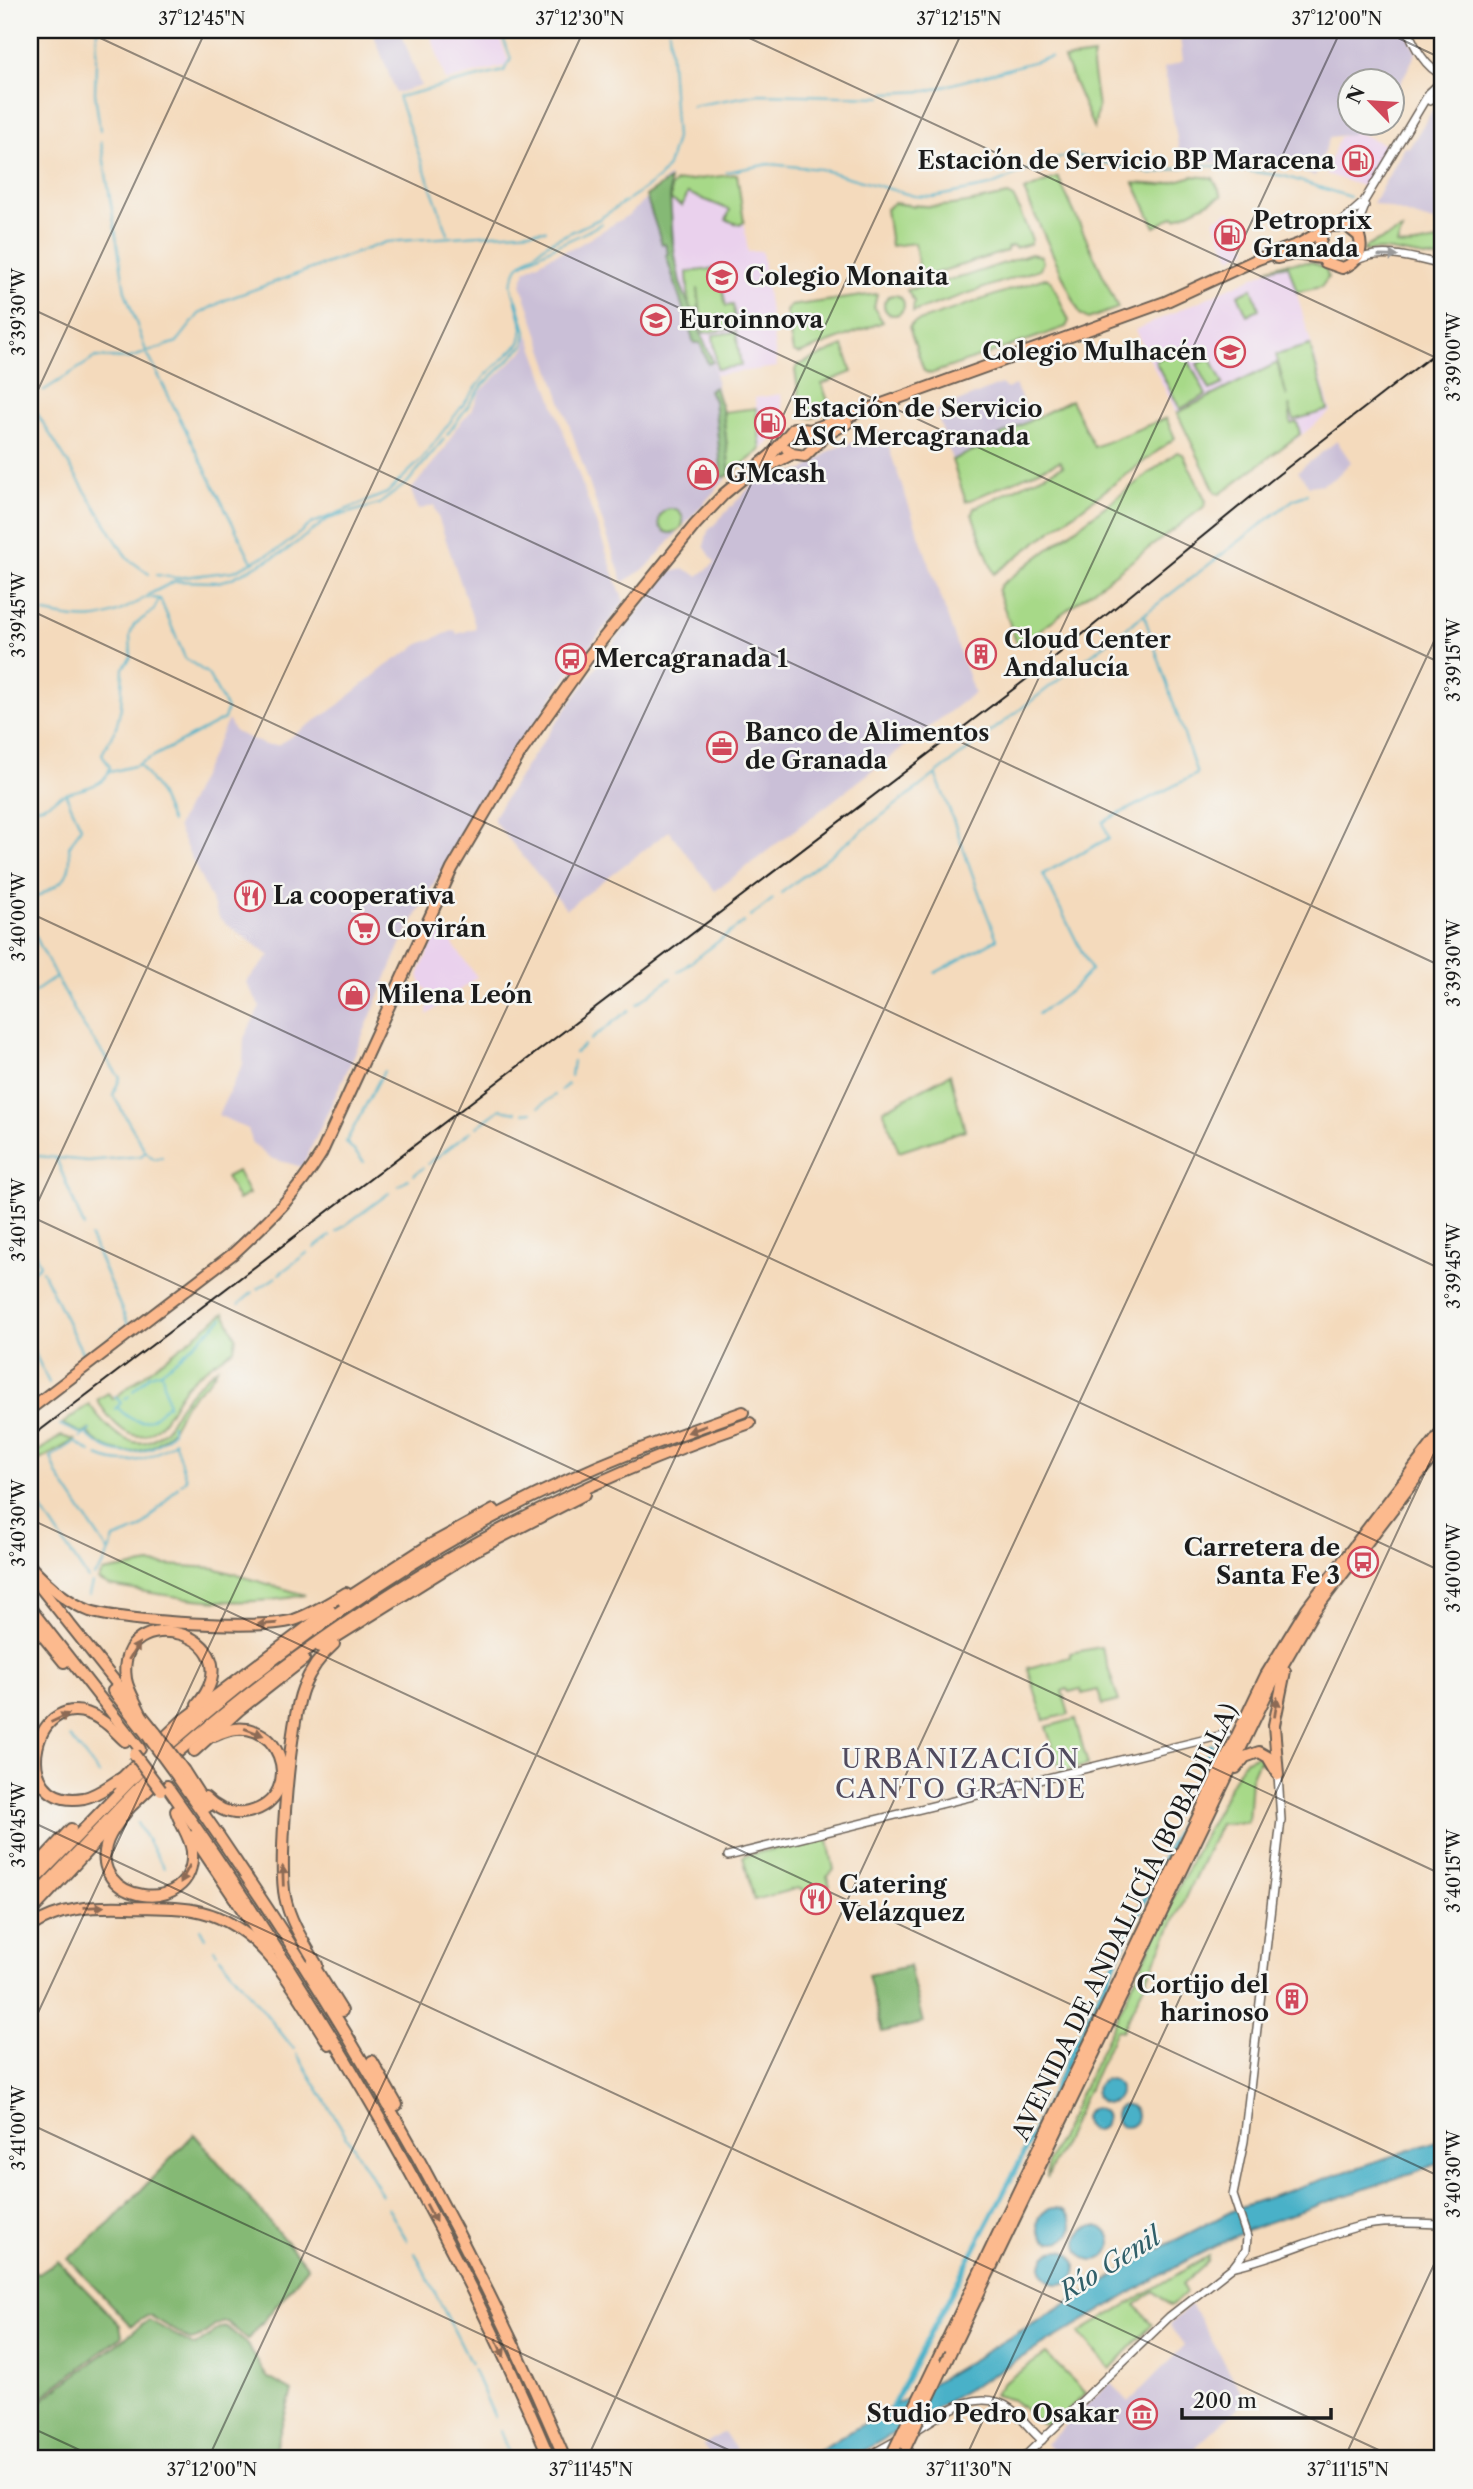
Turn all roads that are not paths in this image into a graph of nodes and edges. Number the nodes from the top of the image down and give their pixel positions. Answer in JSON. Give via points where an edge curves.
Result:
{"nodes":[{"id":1,"x":1408,"y":30,"type":"edge"},
{"id":2,"x":1443,"y":68,"type":"edge"},
{"id":3,"x":1433,"y":69,"type":"junction"},
{"id":4,"x":1443,"y":75,"type":"edge"},
{"id":5,"x":1443,"y":80,"type":"edge"},
{"id":6,"x":1434,"y":88,"type":"junction"},
{"id":7,"x":1443,"y":90,"type":"edge"},
{"id":8,"x":1339,"y":225,"type":"junction"},
{"id":9,"x":1355,"y":231,"type":"junction"},
{"id":10,"x":1323,"y":232,"type":"junction"},
{"id":11,"x":1321,"y":258,"type":"junction"},
{"id":12,"x":1354,"y":262,"type":"junction"},
{"id":13,"x":1443,"y":265,"type":"edge"},
{"id":14,"x":810,"y":430,"type":"junction"},
{"id":15,"x":786,"y":436,"type":"junction"},
{"id":16,"x":814,"y":446,"type":"junction"},
{"id":17,"x":792,"y":454,"type":"junction"},
{"id":18,"x":394,"y":997,"type":"junction"},
{"id":19,"x":363,"y":1064,"type":"junction"},
{"id":20,"x":296,"y":1201,"type":"junction"},
{"id":21,"x":272,"y":1220,"type":"junction"},
{"id":22,"x":234,"y":1253,"type":"junction"},
{"id":23,"x":30,"y":1409,"type":"edge"},
{"id":24,"x":743,"y":1412,"type":"dead end"},
{"id":25,"x":750,"y":1423,"type":"dead end"},
{"id":26,"x":1443,"y":1430,"type":"edge"},
{"id":27,"x":1443,"y":1443,"type":"edge"},
{"id":28,"x":682,"y":1447,"type":"junction"},
{"id":29,"x":629,"y":1453,"type":"junction"},
{"id":30,"x":30,"y":1566,"type":"edge"},
{"id":31,"x":30,"y":1575,"type":"edge"},
{"id":32,"x":374,"y":1580,"type":"junction"},
{"id":33,"x":30,"y":1586,"type":"edge"},
{"id":34,"x":414,"y":1587,"type":"junction"},
{"id":35,"x":30,"y":1608,"type":"edge"},
{"id":36,"x":30,"y":1620,"type":"edge"},
{"id":37,"x":1294,"y":1642,"type":"junction"},
{"id":38,"x":30,"y":1656,"type":"edge"},
{"id":39,"x":30,"y":1692,"type":"edge"},
{"id":40,"x":1258,"y":1693,"type":"junction"},
{"id":41,"x":141,"y":1713,"type":"junction"},
{"id":42,"x":181,"y":1721,"type":"junction"},
{"id":43,"x":1227,"y":1734,"type":"junction"},
{"id":44,"x":125,"y":1741,"type":"junction"},
{"id":45,"x":194,"y":1751,"type":"junction"},
{"id":46,"x":158,"y":1762,"type":"junction"},
{"id":47,"x":1278,"y":1774,"type":"junction"},
{"id":48,"x":122,"y":1777,"type":"junction"},
{"id":49,"x":194,"y":1785,"type":"junction"},
{"id":50,"x":1217,"y":1797,"type":"junction"},
{"id":51,"x":129,"y":1808,"type":"junction"},
{"id":52,"x":176,"y":1811,"type":"junction"},
{"id":53,"x":1194,"y":1825,"type":"junction"},
{"id":54,"x":728,"y":1856,"type":"dead end"},
{"id":55,"x":30,"y":1874,"type":"edge"},
{"id":56,"x":30,"y":1885,"type":"edge"},
{"id":57,"x":30,"y":1902,"type":"edge"},
{"id":58,"x":30,"y":1913,"type":"edge"},
{"id":59,"x":30,"y":1927,"type":"edge"},
{"id":60,"x":326,"y":1984,"type":"junction"},
{"id":61,"x":291,"y":1986,"type":"junction"},
{"id":62,"x":398,"y":2153,"type":"junction"},
{"id":63,"x":441,"y":2196,"type":"junction"},
{"id":64,"x":1443,"y":2224,"type":"edge"},
{"id":65,"x":1249,"y":2258,"type":"junction"},
{"id":66,"x":1057,"y":2426,"type":"junction"},
{"id":67,"x":1030,"y":2427,"type":"junction"},
{"id":68,"x":1042,"y":2440,"type":"junction"},
{"id":69,"x":1030,"y":2452,"type":"junction"},
{"id":70,"x":894,"y":2457,"type":"edge"},
{"id":71,"x":550,"y":2459,"type":"edge"},
{"id":72,"x":565,"y":2459,"type":"edge"},
{"id":73,"x":863,"y":2459,"type":"edge"},
{"id":74,"x":1022,"y":2459,"type":"edge"}],
"edges":[{"from":1,"to":3,"type":"street"},
{"from":2,"to":3,"type":"street"},
{"from":3,"to":4,"type":"street"},
{"from":3,"to":6,"type":"street","via":[[1437,77]]},
{"from":5,"to":6,"type":"street"},
{"from":6,"to":8,"type":"street","via":[[1363,203]]},
{"from":7,"to":9,"type":"street","via":[[1434,95],[1420,117]]},
{"from":8,"to":9,"type":"highway"},
{"from":8,"to":10,"type":"highway"},
{"from":9,"to":12,"type":"highway","via":[[1361,246]]},
{"from":10,"to":11,"type":"highway","via":[[1318,244]]},
{"from":10,"to":14,"type":"highway","via":[[1165,302]]},
{"from":11,"to":12,"type":"highway","via":[[1336,268]]},
{"from":11,"to":16,"type":"highway","via":[[1295,254],[1274,260],[1168,307],[839,426]]},
{"from":12,"to":13,"type":"street","one_way":true,"via":[[1387,255]]},
{"from":14,"to":15,"type":"highway","via":[[794,428]]},
{"from":14,"to":16,"type":"highway"},
{"from":15,"to":17,"type":"highway","via":[[786,448]]},
{"from":15,"to":18,"type":"highway","via":[[695,525],[553,706],[452,869]]},
{"from":16,"to":17,"type":"highway","via":[[805,456]]},
{"from":17,"to":18,"type":"highway","via":[[755,475],[727,500],[578,681],[481,827]]},
{"from":18,"to":19,"type":"highway"},
{"from":19,"to":20,"type":"highway","via":[[316,1171]]},
{"from":19,"to":21,"type":"highway","via":[[321,1154],[298,1191]]},
{"from":20,"to":21,"type":"highway"},
{"from":20,"to":22,"type":"highway"},
{"from":21,"to":22,"type":"highway"},
{"from":22,"to":23,"type":"highway"},
{"from":24,"to":29,"type":"highway","one_way":true},
{"from":25,"to":28,"type":"highway"},
{"from":26,"to":40,"type":"highway","name":"AVENIDA DE ANDALUCÍA (BOBADILLA)","via":[[1307,1608]]},
{"from":27,"to":37,"type":"highway","name":"AVENIDA DE ANDALUCÍA (BOBADILLA)"},
{"from":28,"to":34,"type":"highway","via":[[538,1517]]},
{"from":28,"to":46,"type":"highway","via":[[553,1502],[400,1585],[288,1662]]},
{"from":29,"to":32,"type":"highway","via":[[521,1497]]},
{"from":29,"to":46,"type":"highway","via":[[496,1517],[388,1580],[276,1657]]},
{"from":32,"to":30,"type":"highway","one_way":true,"via":[[292,1620],[244,1625],[125,1618],[91,1611],[65,1598]]},
{"from":31,"to":41,"type":"highway"},
{"from":32,"to":42,"type":"highway","via":[[264,1656]]},
{"from":33,"to":46,"type":"highway"},
{"from":34,"to":45,"type":"highway","via":[[311,1654]]},
{"from":60,"to":34,"type":"highway","one_way":true,"via":[[291,1916],[284,1885],[297,1708],[309,1675],[330,1648]]},
{"from":35,"to":46,"type":"highway"},
{"from":36,"to":44,"type":"highway"},
{"from":47,"to":37,"type":"highway","one_way":true,"via":[[1276,1706]]},
{"from":37,"to":50,"type":"highway","name":"AVENIDA DE ANDALUCÍA (BOBADILLA)"},
{"from":38,"to":39,"type":"highway"},
{"from":40,"to":43,"type":"highway"},
{"from":40,"to":53,"type":"highway","name":"AVENIDA DE ANDALUCÍA (BOBADILLA)"},
{"from":41,"to":42,"type":"highway","one_way":true,"via":[[126,1681],[130,1653],[150,1634],[177,1631],[200,1644],[211,1670],[202,1699]]},
{"from":41,"to":46,"type":"highway"},
{"from":42,"to":46,"type":"highway"},
{"from":43,"to":53,"type":"highway","via":[[1228,1744]]},
{"from":43,"to":54,"type":"street"},
{"from":44,"to":46,"type":"highway"},
{"from":48,"to":44,"type":"highway","one_way":true,"via":[[95,1795],[69,1798],[41,1779],[34,1755],[44,1728],[69,1713],[94,1716]]},
{"from":45,"to":46,"type":"highway"},
{"from":45,"to":49,"type":"highway","one_way":true,"via":[[223,1731],[249,1729],[272,1742],[282,1771],[271,1800],[243,1813],[217,1806]]},
{"from":46,"to":48,"type":"highway"},
{"from":46,"to":49,"type":"highway"},
{"from":46,"to":51,"type":"highway"},
{"from":46,"to":52,"type":"highway"},
{"from":46,"to":56,"type":"highway"},
{"from":46,"to":57,"type":"highway"},
{"from":46,"to":62,"type":"highway","via":[[278,1949]]},
{"from":46,"to":63,"type":"highway","via":[[312,1976]]},
{"from":47,"to":50,"type":"highway","via":[[1268,1757],[1254,1753],[1241,1761]]},
{"from":47,"to":65,"type":"street","via":[[1281,1820],[1248,2116],[1233,2200],[1247,2237]]},
{"from":48,"to":55,"type":"highway"},
{"from":49,"to":60,"type":"highway"},
{"from":50,"to":70,"type":"highway","name":"AVENIDA DE ANDALUCÍA (BOBADILLA)","bridge":true,"via":[[906,2445]]},
{"from":52,"to":51,"type":"highway","one_way":true,"via":[[190,1842],[190,1868],[173,1889],[147,1897],[117,1883],[106,1859],[108,1841]]},
{"from":51,"to":58,"type":"highway"},
{"from":52,"to":61,"type":"highway"},
{"from":53,"to":70,"type":"highway","name":"AVENIDA DE ANDALUCÍA (BOBADILLA)","bridge":true},
{"from":59,"to":61,"type":"highway","one_way":true,"via":[[80,1908],[204,1912],[240,1929]]},
{"from":60,"to":63,"type":"highway","via":[[404,2117]]},
{"from":61,"to":62,"type":"highway"},
{"from":62,"to":71,"type":"highway","one_way":true,"via":[[483,2312]]},
{"from":63,"to":72,"type":"highway"},
{"from":64,"to":65,"type":"street","via":[[1362,2226]]},
{"from":65,"to":66,"type":"street","via":[[1169,2317]]},
{"from":66,"to":67,"type":"street"},
{"from":66,"to":68,"type":"street"},
{"from":67,"to":68,"type":"street"},
{"from":67,"to":69,"type":"street"},
{"from":67,"to":73,"type":"street","via":[[1000,2402],[979,2399],[954,2407]]},
{"from":68,"to":69,"type":"street"},
{"from":69,"to":74,"type":"street"}]}
